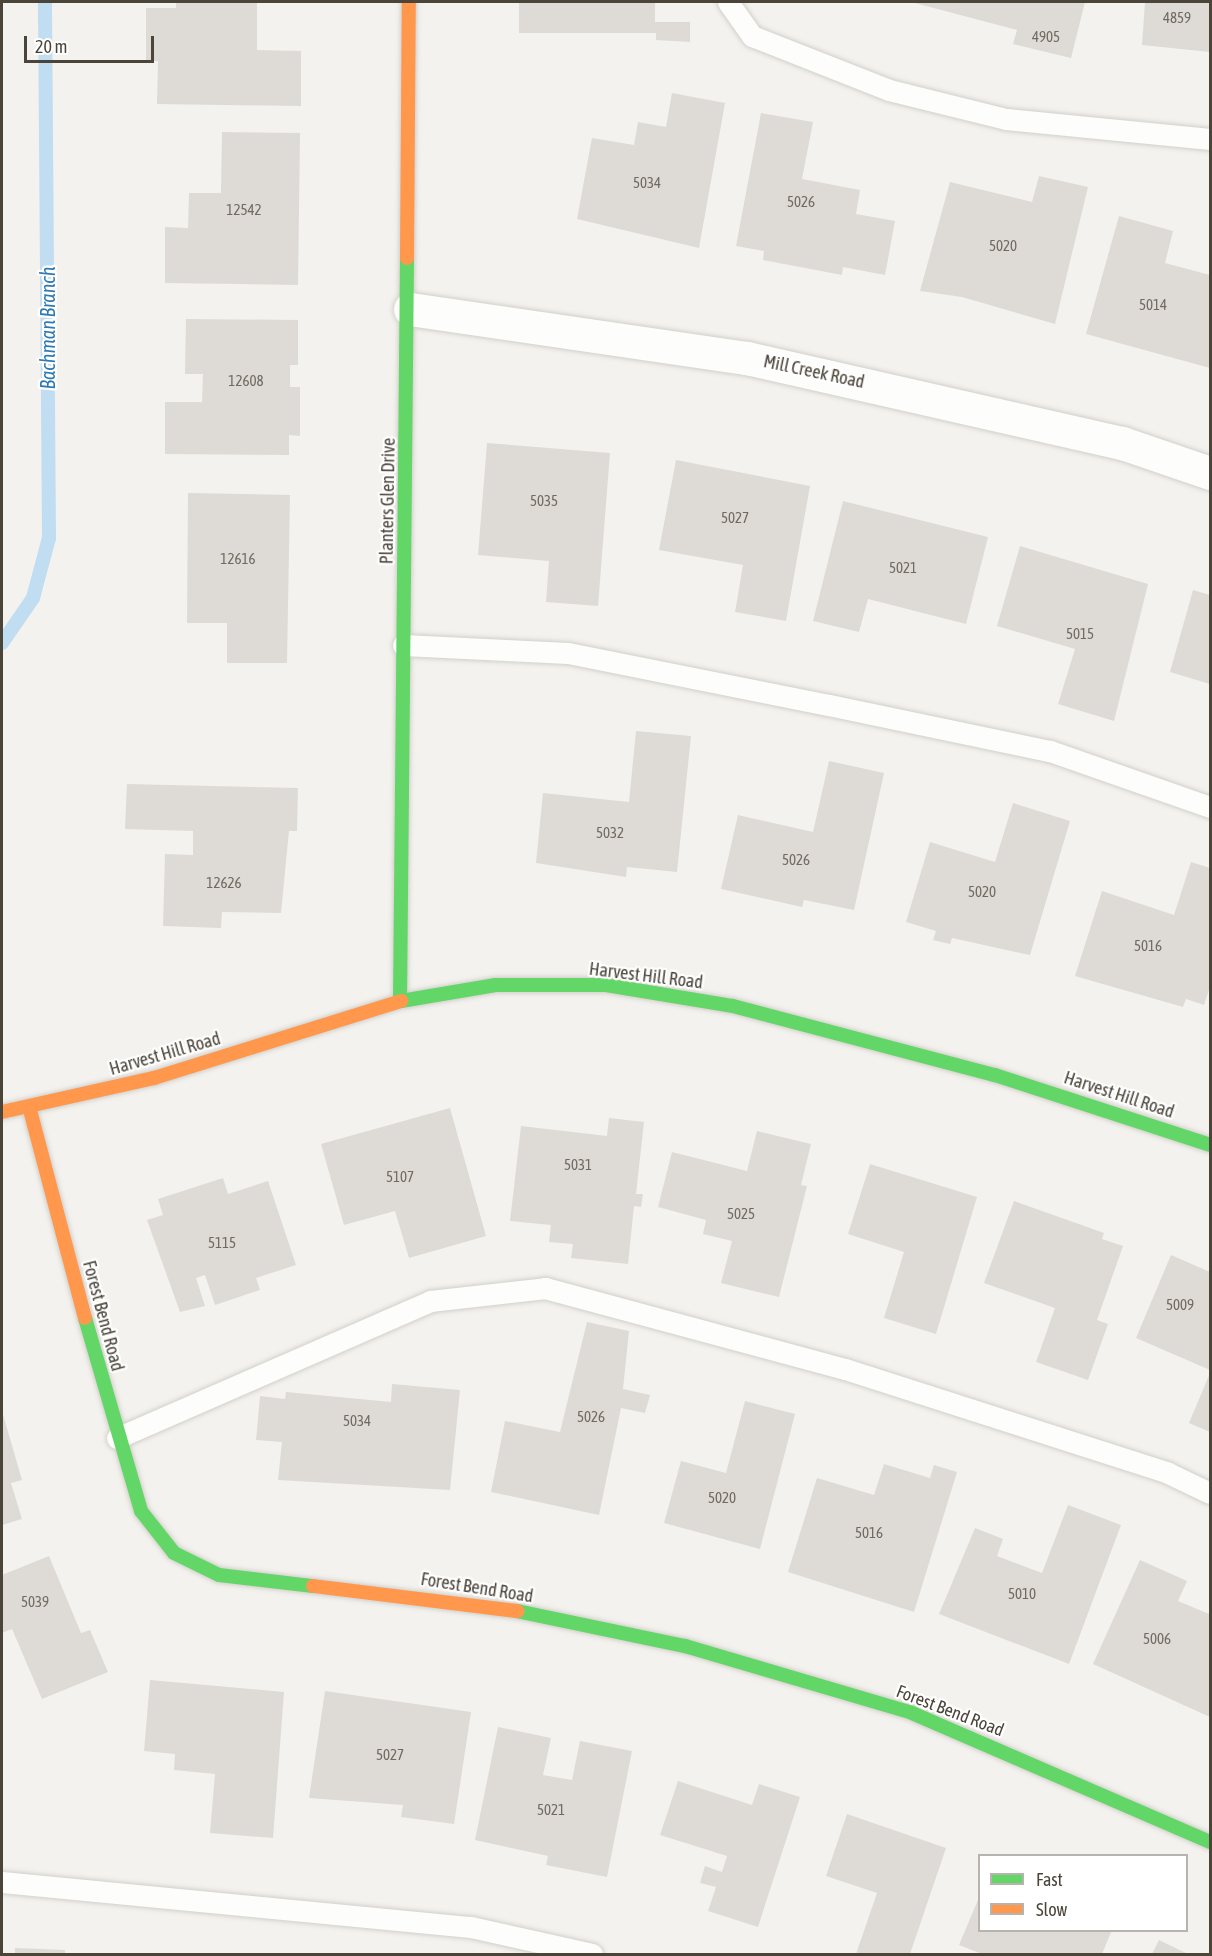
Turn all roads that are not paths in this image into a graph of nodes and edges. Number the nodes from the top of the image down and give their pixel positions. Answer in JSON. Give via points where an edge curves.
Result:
{"nodes":[{"id":1,"x":409,"y":2,"type":"edge"},
{"id":2,"x":728,"y":2,"type":"edge"},
{"id":3,"x":1210,"y":139,"type":"edge"},
{"id":4,"x":410,"y":309,"type":"junction"},
{"id":5,"x":1210,"y":473,"type":"edge"},
{"id":6,"x":404,"y":645,"type":"junction"},
{"id":7,"x":1210,"y":807,"type":"edge"},
{"id":8,"x":400,"y":1001,"type":"junction"},
{"id":9,"x":30,"y":1110,"type":"junction"},
{"id":10,"x":2,"y":1112,"type":"edge"},
{"id":11,"x":1210,"y":1145,"type":"edge"},
{"id":12,"x":117,"y":1438,"type":"junction"},
{"id":13,"x":1210,"y":1493,"type":"edge"},
{"id":14,"x":1210,"y":1842,"type":"edge"},
{"id":15,"x":2,"y":1882,"type":"edge"},
{"id":16,"x":592,"y":1954,"type":"edge"}],
"edges":[{"from":1,"to":4,"type":"street","name":"Planters Glen Drive"},
{"from":2,"to":3,"type":"lane","via":[[752,36],[889,90],[1006,119]]},
{"from":4,"to":5,"type":"street","name":"Mill Creek Road","via":[[747,358],[1122,443]]},
{"from":4,"to":6,"type":"street","name":"Planters Glen Drive"},
{"from":6,"to":7,"type":"lane","via":[[568,653],[817,703],[1050,751]]},
{"from":6,"to":8,"type":"street","name":"Planters Glen Drive"},
{"from":8,"to":9,"type":"street","name":"Harvest Hill Road","via":[[154,1078]]},
{"from":8,"to":11,"type":"street","name":"Harvest Hill Road","via":[[496,985],[606,985],[733,1006],[995,1075]]},
{"from":9,"to":10,"type":"street","name":"Harvest Hill Road"},
{"from":9,"to":12,"type":"street","name":"Forest Bend Road"},
{"from":12,"to":13,"type":"lane","via":[[430,1301],[545,1288],[845,1369],[1168,1473]]},
{"from":12,"to":14,"type":"street","name":"Forest Bend Road","via":[[141,1511],[174,1553],[219,1575],[524,1612],[685,1646],[912,1713]]},
{"from":15,"to":16,"type":"lane","via":[[471,1927]]}]}
